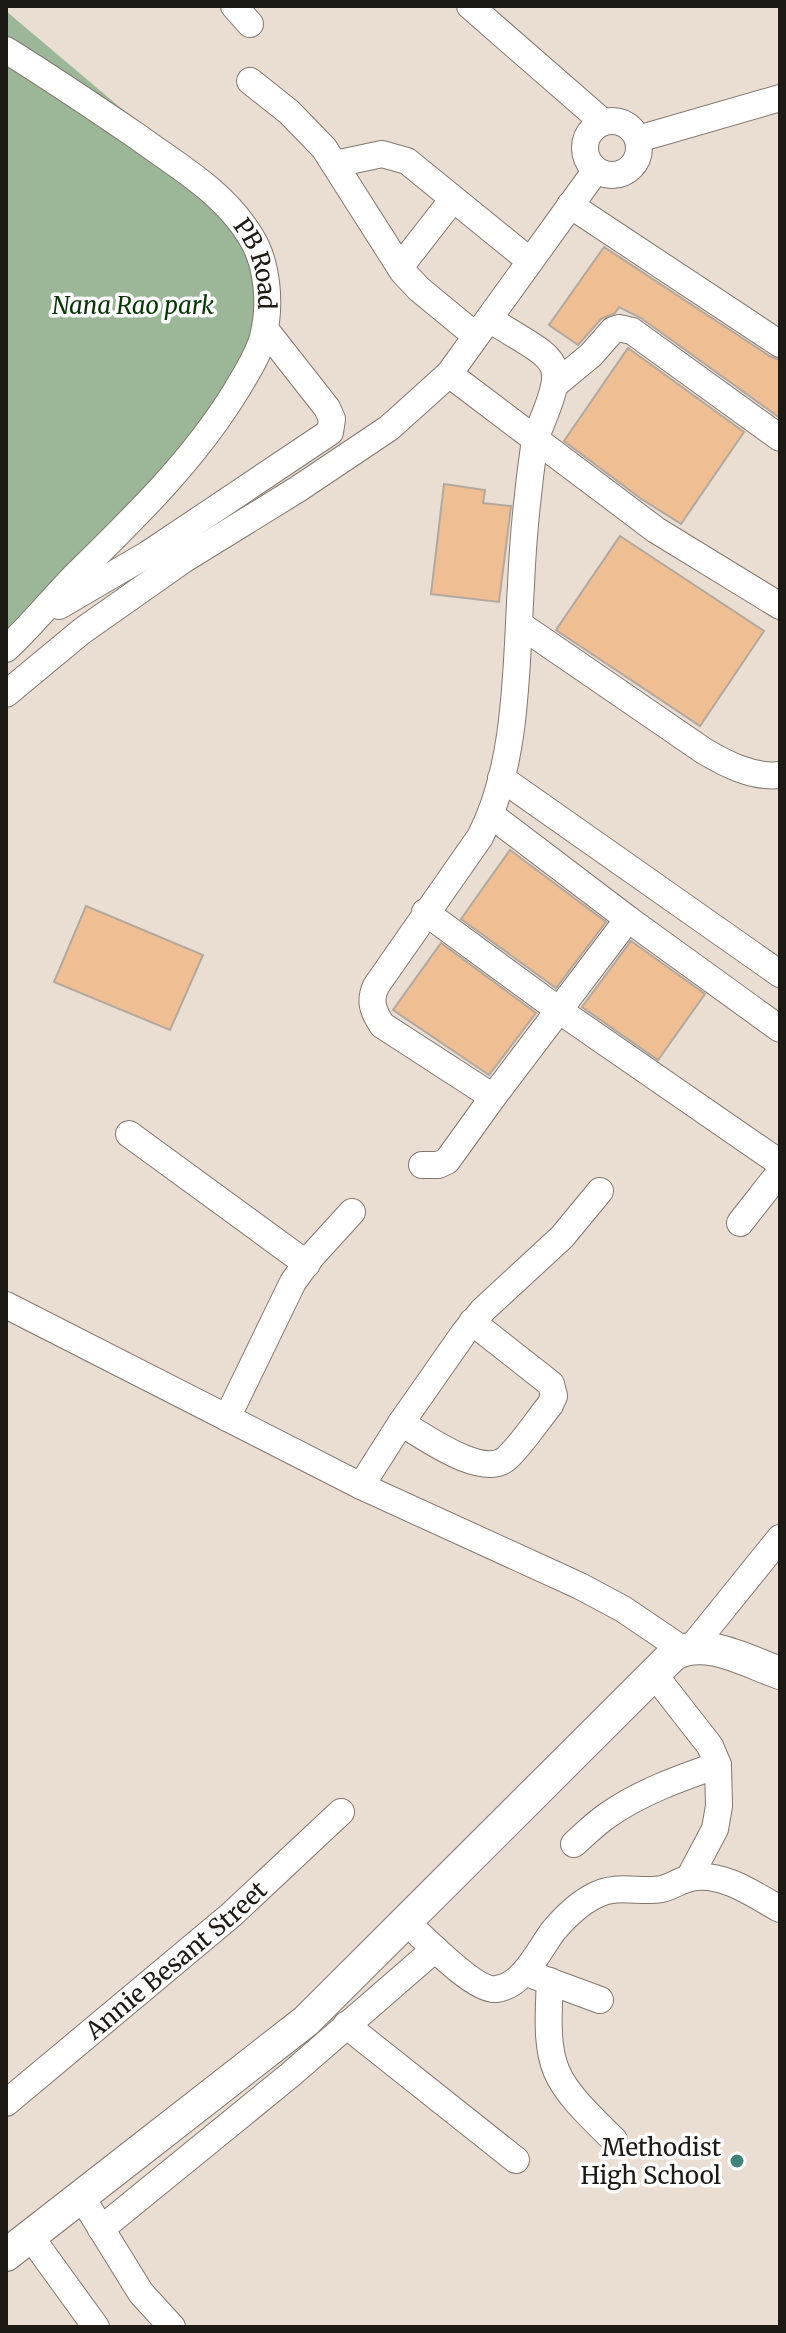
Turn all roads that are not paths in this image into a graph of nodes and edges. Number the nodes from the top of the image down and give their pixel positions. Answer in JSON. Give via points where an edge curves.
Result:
{"nodes":[{"id":1,"x":470,"y":6,"type":"edge"},
{"id":2,"x":6,"y":50,"type":"edge"},
{"id":3,"x":250,"y":81,"type":"dead end"},
{"id":4,"x":780,"y":98,"type":"edge"},
{"id":5,"x":603,"y":122,"type":"junction"},
{"id":6,"x":638,"y":139,"type":"junction"},
{"id":7,"x":335,"y":164,"type":"junction"},
{"id":8,"x":596,"y":170,"type":"junction"},
{"id":9,"x":453,"y":199,"type":"junction"},
{"id":10,"x":570,"y":205,"type":"junction"},
{"id":11,"x":530,"y":261,"type":"junction"},
{"id":12,"x":400,"y":267,"type":"junction"},
{"id":13,"x":482,"y":327,"type":"junction"},
{"id":14,"x":265,"y":329,"type":"junction"},
{"id":15,"x":780,"y":344,"type":"edge"},
{"id":16,"x":449,"y":374,"type":"junction"},
{"id":17,"x":557,"y":383,"type":"junction"},
{"id":18,"x":780,"y":438,"type":"edge"},
{"id":19,"x":535,"y":439,"type":"junction"},
{"id":20,"x":780,"y":606,"type":"edge"},
{"id":21,"x":31,"y":622,"type":"junction"},
{"id":22,"x":519,"y":624,"type":"junction"},
{"id":23,"x":6,"y":649,"type":"edge"},
{"id":24,"x":6,"y":694,"type":"edge"},
{"id":25,"x":780,"y":775,"type":"edge"},
{"id":26,"x":501,"y":778,"type":"junction"},
{"id":27,"x":491,"y":815,"type":"junction"},
{"id":28,"x":425,"y":912,"type":"junction"},
{"id":29,"x":628,"y":919,"type":"junction"},
{"id":30,"x":780,"y":974,"type":"edge"},
{"id":31,"x":560,"y":1011,"type":"junction"},
{"id":32,"x":780,"y":1029,"type":"edge"},
{"id":33,"x":493,"y":1097,"type":"junction"},
{"id":34,"x":129,"y":1134,"type":"dead end"},
{"id":35,"x":780,"y":1163,"type":"edge"},
{"id":36,"x":422,"y":1165,"type":"dead end"},
{"id":37,"x":780,"y":1172,"type":"edge"},
{"id":38,"x":600,"y":1191,"type":"dead end"},
{"id":39,"x":352,"y":1212,"type":"dead end"},
{"id":40,"x":740,"y":1223,"type":"dead end"},
{"id":41,"x":307,"y":1264,"type":"junction"},
{"id":42,"x":6,"y":1305,"type":"edge"},
{"id":43,"x":472,"y":1322,"type":"junction"},
{"id":44,"x":227,"y":1418,"type":"junction"},
{"id":45,"x":401,"y":1423,"type":"junction"},
{"id":46,"x":361,"y":1486,"type":"junction"},
{"id":47,"x":780,"y":1538,"type":"edge"},
{"id":48,"x":687,"y":1648,"type":"junction"},
{"id":49,"x":653,"y":1673,"type":"junction"},
{"id":50,"x":780,"y":1673,"type":"edge"},
{"id":51,"x":718,"y":1765,"type":"junction"},
{"id":52,"x":341,"y":1812,"type":"dead end"},
{"id":53,"x":574,"y":1844,"type":"dead end"},
{"id":54,"x":689,"y":1878,"type":"junction"},
{"id":55,"x":780,"y":1909,"type":"edge"},
{"id":56,"x":405,"y":1921,"type":"junction"},
{"id":57,"x":435,"y":1949,"type":"junction"},
{"id":58,"x":525,"y":1971,"type":"junction"},
{"id":59,"x":550,"y":1981,"type":"junction"},
{"id":60,"x":600,"y":2000,"type":"dead end"},
{"id":61,"x":346,"y":2025,"type":"junction"},
{"id":62,"x":6,"y":2103,"type":"edge"},
{"id":63,"x":614,"y":2140,"type":"dead end"},
{"id":64,"x":516,"y":2160,"type":"dead end"},
{"id":65,"x":81,"y":2196,"type":"junction"},
{"id":66,"x":101,"y":2229,"type":"junction"},
{"id":67,"x":18,"y":2245,"type":"edge"},
{"id":68,"x":96,"y":2327,"type":"edge"},
{"id":69,"x":172,"y":2327,"type":"edge"}],
"edges":[{"from":1,"to":5,"type":"street"},
{"from":2,"to":14,"type":"street","name":"PB Road","via":[[206,185],[233,211],[262,265]]},
{"from":3,"to":7,"type":"street","via":[[311,132]]},
{"from":4,"to":6,"type":"street"},
{"from":5,"to":6,"type":"street","via":[[620,121]]},
{"from":5,"to":8,"type":"street","via":[[585,140],[586,157]]},
{"from":6,"to":8,"type":"street","via":[[638,156],[629,170],[612,175]]},
{"from":7,"to":9,"type":"street","via":[[368,155],[394,156]]},
{"from":7,"to":12,"type":"street"},
{"from":8,"to":10,"type":"street"},
{"from":9,"to":11,"type":"street"},
{"from":9,"to":12,"type":"street"},
{"from":10,"to":11,"type":"street"},
{"from":10,"to":15,"type":"street"},
{"from":11,"to":13,"type":"street"},
{"from":12,"to":13,"type":"street","via":[[419,289]]},
{"from":13,"to":16,"type":"street"},
{"from":13,"to":17,"type":"street","via":[[552,361]]},
{"from":14,"to":21,"type":"street","name":"PB Road","via":[[251,366],[186,462]]},
{"from":14,"to":21,"type":"street","via":[[327,408],[330,432],[148,554]]},
{"from":16,"to":19,"type":"street"},
{"from":16,"to":24,"type":"street","via":[[389,428],[183,560],[82,631]]},
{"from":17,"to":18,"type":"street","via":[[613,330],[625,329]]},
{"from":17,"to":19,"type":"street"},
{"from":19,"to":20,"type":"street","via":[[656,530]]},
{"from":19,"to":22,"type":"street"},
{"from":21,"to":23,"type":"street","name":"PB Road"},
{"from":22,"to":25,"type":"street","via":[[704,751],[729,765]]},
{"from":22,"to":26,"type":"street"},
{"from":26,"to":27,"type":"street"},
{"from":26,"to":30,"type":"street"},
{"from":27,"to":28,"type":"street"},
{"from":27,"to":29,"type":"street"},
{"from":28,"to":31,"type":"street"},
{"from":28,"to":33,"type":"street","via":[[376,986],[373,1011],[382,1025]]},
{"from":29,"to":31,"type":"street"},
{"from":29,"to":32,"type":"street"},
{"from":31,"to":33,"type":"street"},
{"from":31,"to":35,"type":"street"},
{"from":33,"to":36,"type":"street","via":[[447,1161]]},
{"from":34,"to":41,"type":"street"},
{"from":37,"to":40,"type":"street"},
{"from":38,"to":43,"type":"street","via":[[562,1237]]},
{"from":39,"to":41,"type":"street"},
{"from":41,"to":44,"type":"street","via":[[293,1282]]},
{"from":42,"to":44,"type":"street"},
{"from":43,"to":45,"type":"street"},
{"from":43,"to":45,"type":"street","via":[[551,1384],[550,1405],[506,1459],[490,1465],[475,1464]]},
{"from":44,"to":46,"type":"street"},
{"from":45,"to":46,"type":"street"},
{"from":46,"to":48,"type":"street","via":[[580,1586]]},
{"from":47,"to":48,"type":"street"},
{"from":48,"to":49,"type":"main road"},
{"from":48,"to":50,"type":"main road","via":[[714,1650]]},
{"from":49,"to":51,"type":"street","via":[[710,1746]]},
{"from":49,"to":56,"type":"main road"},
{"from":51,"to":53,"type":"street","via":[[632,1801]]},
{"from":51,"to":54,"type":"street","via":[[715,1829]]},
{"from":52,"to":62,"type":"street","name":"Annie Besant Street","via":[[220,1925]]},
{"from":54,"to":55,"type":"street","via":[[729,1882]]},
{"from":54,"to":58,"type":"street","via":[[663,1889],[611,1890],[578,1905]]},
{"from":56,"to":57,"type":"street"},
{"from":56,"to":65,"type":"main road","via":[[306,2021]]},
{"from":57,"to":58,"type":"street","via":[[482,1987],[494,1990],[512,1984]]},
{"from":57,"to":61,"type":"street"},
{"from":58,"to":59,"type":"street"},
{"from":59,"to":60,"type":"street"},
{"from":59,"to":63,"type":"street","via":[[548,2045],[560,2084]]},
{"from":61,"to":64,"type":"street"},
{"from":61,"to":66,"type":"street"},
{"from":65,"to":66,"type":"street"},
{"from":65,"to":67,"type":"main road"},
{"from":66,"to":69,"type":"street","via":[[141,2293]]},
{"from":67,"to":68,"type":"street"}]}
